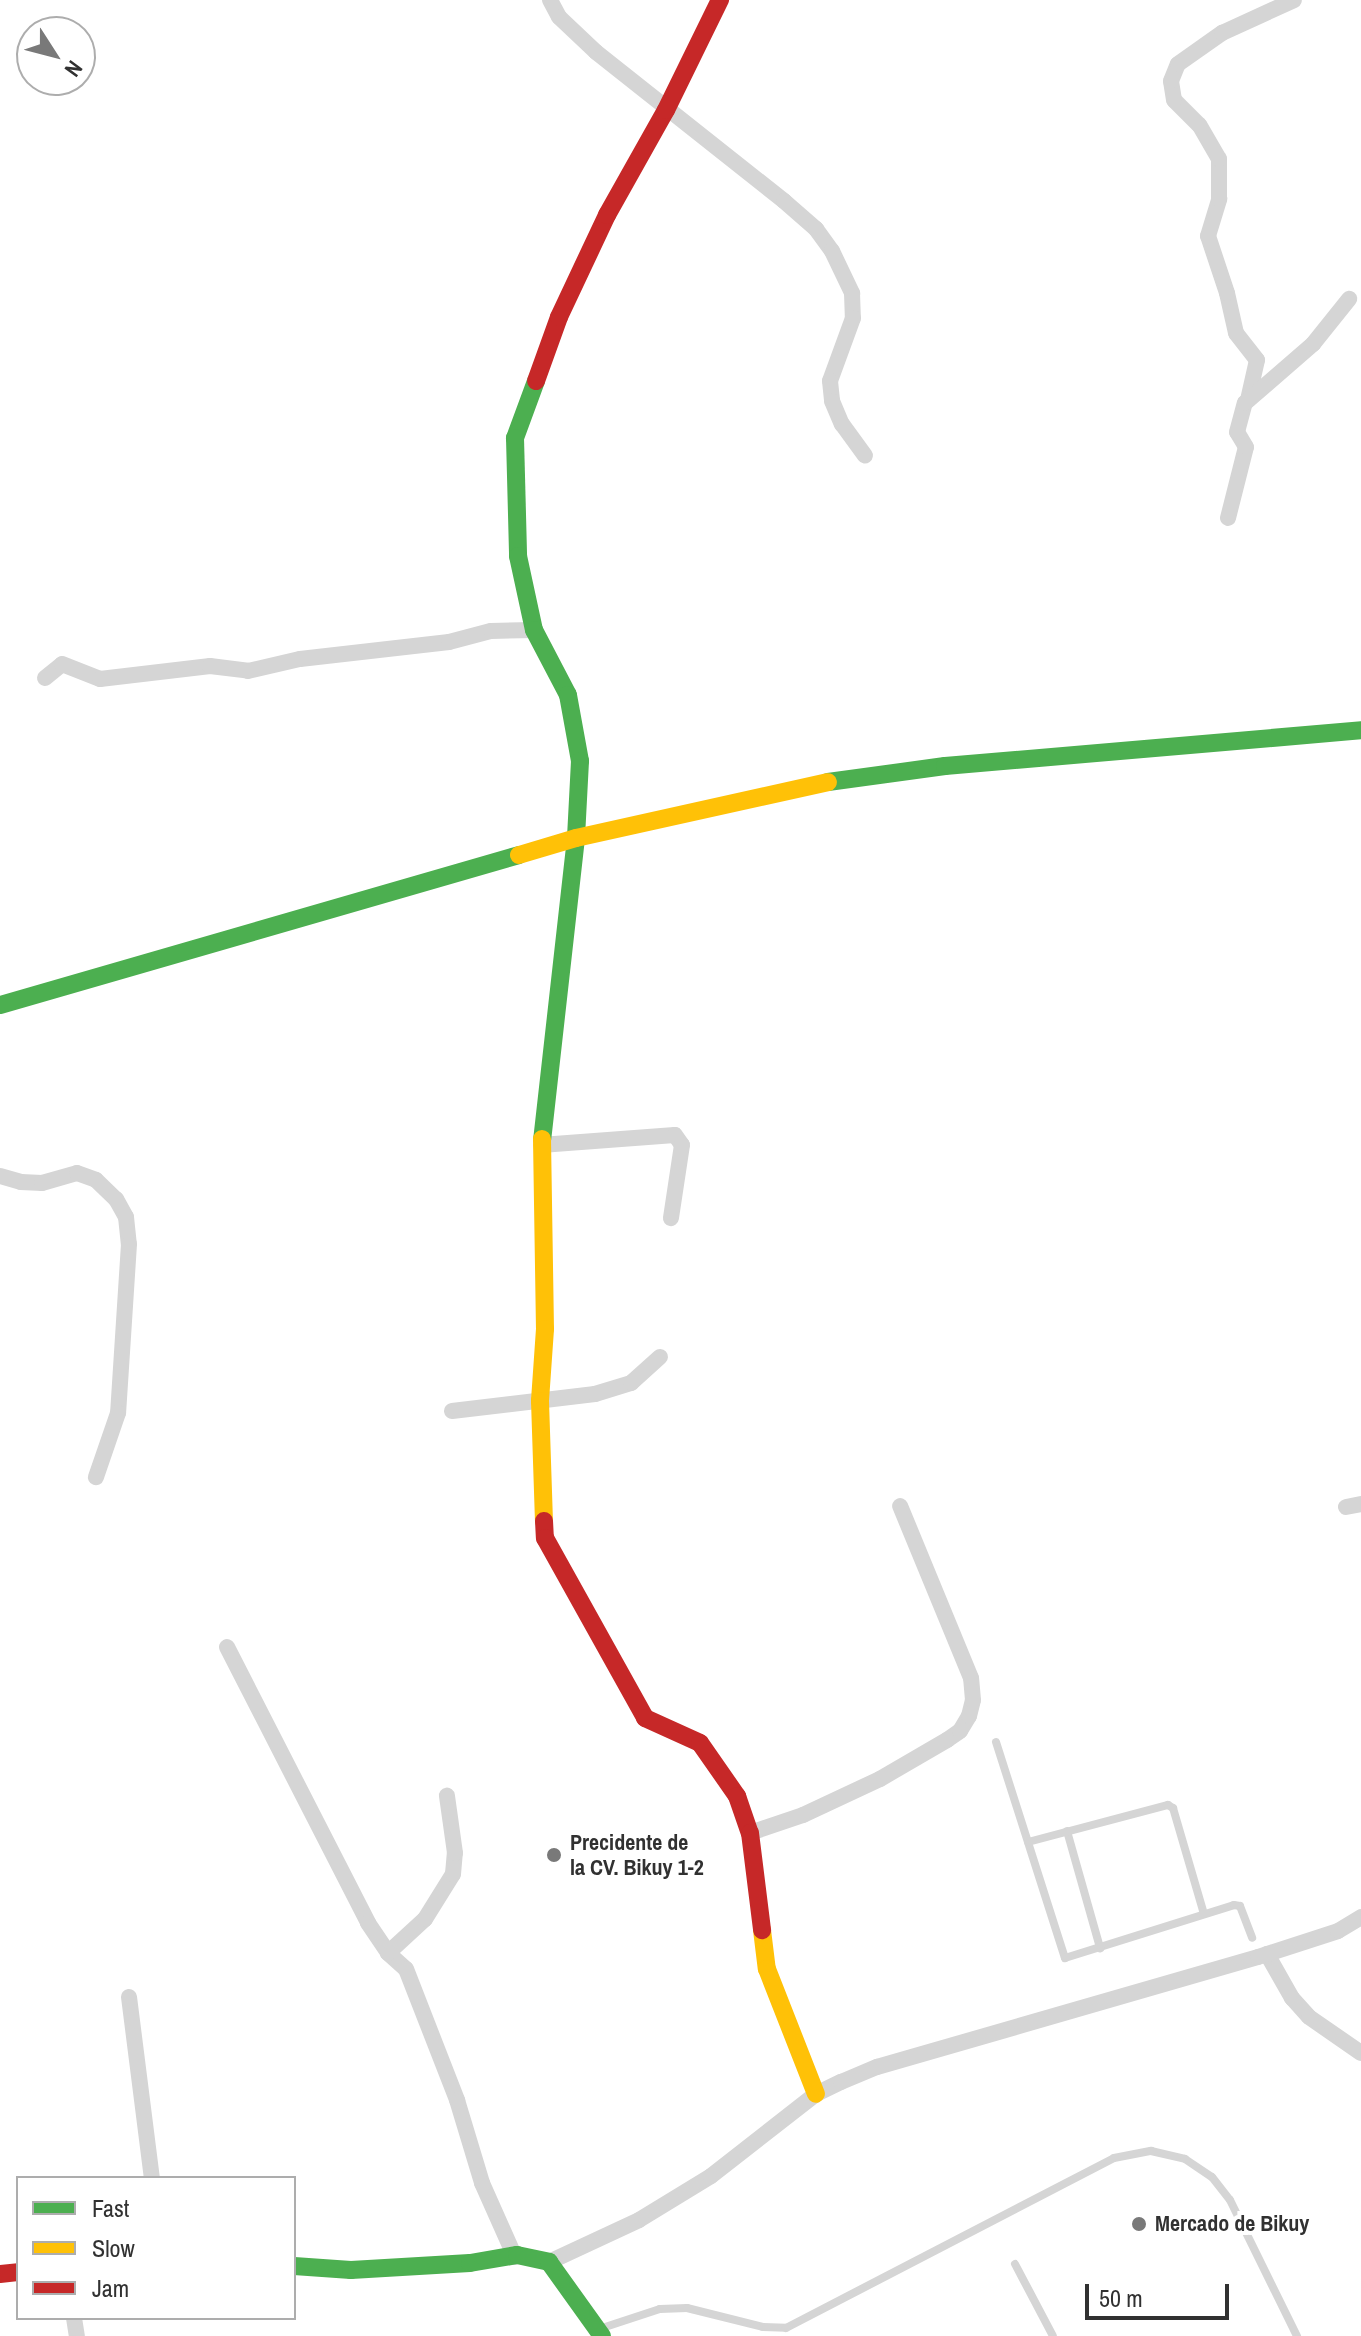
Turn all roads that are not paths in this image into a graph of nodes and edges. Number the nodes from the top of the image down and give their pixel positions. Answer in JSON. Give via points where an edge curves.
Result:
{"nodes":[{"id":1,"x":550,"y":0,"type":"edge"},
{"id":2,"x":720,"y":0,"type":"edge"},
{"id":3,"x":1294,"y":0,"type":"edge"},
{"id":4,"x":666,"y":110,"type":"junction"},
{"id":5,"x":1349,"y":299,"type":"dead end"},
{"id":6,"x":1248,"y":400,"type":"junction"},
{"id":7,"x":865,"y":456,"type":"dead end"},
{"id":8,"x":1228,"y":518,"type":"dead end"},
{"id":9,"x":534,"y":630,"type":"junction"},
{"id":10,"x":45,"y":678,"type":"dead end"},
{"id":11,"x":1361,"y":730,"type":"edge"},
{"id":12,"x":576,"y":838,"type":"junction"},
{"id":13,"x":0,"y":1005,"type":"edge"},
{"id":14,"x":541,"y":1145,"type":"junction"},
{"id":15,"x":0,"y":1176,"type":"edge"},
{"id":16,"x":671,"y":1218,"type":"dead end"},
{"id":17,"x":660,"y":1357,"type":"dead end"},
{"id":18,"x":540,"y":1401,"type":"junction"},
{"id":19,"x":452,"y":1411,"type":"dead end"},
{"id":20,"x":96,"y":1477,"type":"dead end"},
{"id":21,"x":900,"y":1506,"type":"dead end"},
{"id":22,"x":227,"y":1647,"type":"dead end"},
{"id":23,"x":996,"y":1742,"type":"dead end"},
{"id":24,"x":447,"y":1796,"type":"dead end"},
{"id":25,"x":1067,"y":1831,"type":"junction"},
{"id":26,"x":750,"y":1833,"type":"junction"},
{"id":27,"x":1028,"y":1842,"type":"junction"},
{"id":28,"x":1204,"y":1914,"type":"junction"},
{"id":29,"x":1361,"y":1917,"type":"edge"},
{"id":30,"x":1252,"y":1938,"type":"dead end"},
{"id":31,"x":1100,"y":1948,"type":"junction"},
{"id":32,"x":388,"y":1953,"type":"junction"},
{"id":33,"x":1260,"y":1953,"type":"junction"},
{"id":34,"x":129,"y":1997,"type":"dead end"},
{"id":35,"x":1361,"y":2053,"type":"edge"},
{"id":36,"x":816,"y":2094,"type":"junction"},
{"id":37,"x":152,"y":2176,"type":"edge"},
{"id":38,"x":515,"y":2257,"type":"junction"},
{"id":39,"x":549,"y":2262,"type":"junction"},
{"id":40,"x":1015,"y":2264,"type":"dead end"},
{"id":41,"x":296,"y":2266,"type":"edge"},
{"id":42,"x":600,"y":2333,"type":"edge"},
{"id":43,"x":1053,"y":2336,"type":"edge"},
{"id":44,"x":1297,"y":2336,"type":"edge"}],
"edges":[{"from":1,"to":4,"type":"street","via":[[559,17]]},
{"from":2,"to":4,"type":"street"},
{"from":3,"to":6,"type":"street","via":[[1222,33],[1178,64],[1171,81],[1174,100],[1199,125],[1219,159],[1219,199],[1208,236],[1236,333],[1257,360]]},
{"from":4,"to":7,"type":"street","via":[[784,201],[832,251],[852,293],[853,318],[830,381],[832,401]]},
{"from":4,"to":9,"type":"street","via":[[607,215],[559,317],[515,438],[518,556]]},
{"from":5,"to":6,"type":"street","via":[[1313,344]]},
{"from":6,"to":8,"type":"street","via":[[1237,432],[1246,447]]},
{"from":9,"to":10,"type":"street","via":[[491,631],[449,642],[300,659],[248,671],[210,666],[100,679],[62,664]]},
{"from":9,"to":12,"type":"street","via":[[568,695],[580,761]]},
{"from":11,"to":12,"type":"street","via":[[845,779]]},
{"from":12,"to":13,"type":"street"},
{"from":12,"to":14,"type":"street"},
{"from":14,"to":16,"type":"street","via":[[668,1134],[680,1138]]},
{"from":14,"to":18,"type":"street","via":[[545,1329]]},
{"from":15,"to":20,"type":"street","via":[[42,1183],[77,1173],[96,1180],[126,1217],[129,1244],[118,1413]]},
{"from":17,"to":18,"type":"street","via":[[631,1383]]},
{"from":18,"to":19,"type":"street"},
{"from":18,"to":26,"type":"street","via":[[545,1538],[645,1718],[700,1743],[737,1796]]},
{"from":21,"to":26,"type":"street","via":[[971,1678],[969,1716],[960,1731],[880,1779]]},
{"from":22,"to":32,"type":"street","via":[[318,1830]]},
{"from":23,"to":27,"type":"lane"},
{"from":24,"to":32,"type":"street","via":[[453,1874],[425,1919]]},
{"from":25,"to":27,"type":"lane"},
{"from":25,"to":28,"type":"lane","via":[[1162,1805],[1173,1808]]},
{"from":25,"to":31,"type":"lane"},
{"from":26,"to":36,"type":"street","via":[[767,1969]]},
{"from":27,"to":31,"type":"lane","via":[[1065,1958]]},
{"from":28,"to":30,"type":"lane","via":[[1240,1906]]},
{"from":28,"to":31,"type":"lane"},
{"from":29,"to":33,"type":"street","via":[[1338,1931]]},
{"from":32,"to":38,"type":"street","via":[[406,1969],[457,2100],[482,2183]]},
{"from":33,"to":35,"type":"street","via":[[1309,2017]]},
{"from":33,"to":36,"type":"street","via":[[877,2067]]},
{"from":34,"to":37,"type":"street"},
{"from":36,"to":39,"type":"street","via":[[711,2176],[639,2220]]},
{"from":38,"to":39,"type":"street"},
{"from":38,"to":41,"type":"street","via":[[351,2270]]},
{"from":39,"to":42,"type":"street"},
{"from":40,"to":43,"type":"lane"},
{"from":42,"to":44,"type":"lane","via":[[660,2309],[687,2308],[786,2328],[1114,2158],[1151,2151],[1185,2159],[1212,2177],[1230,2200]]}]}
